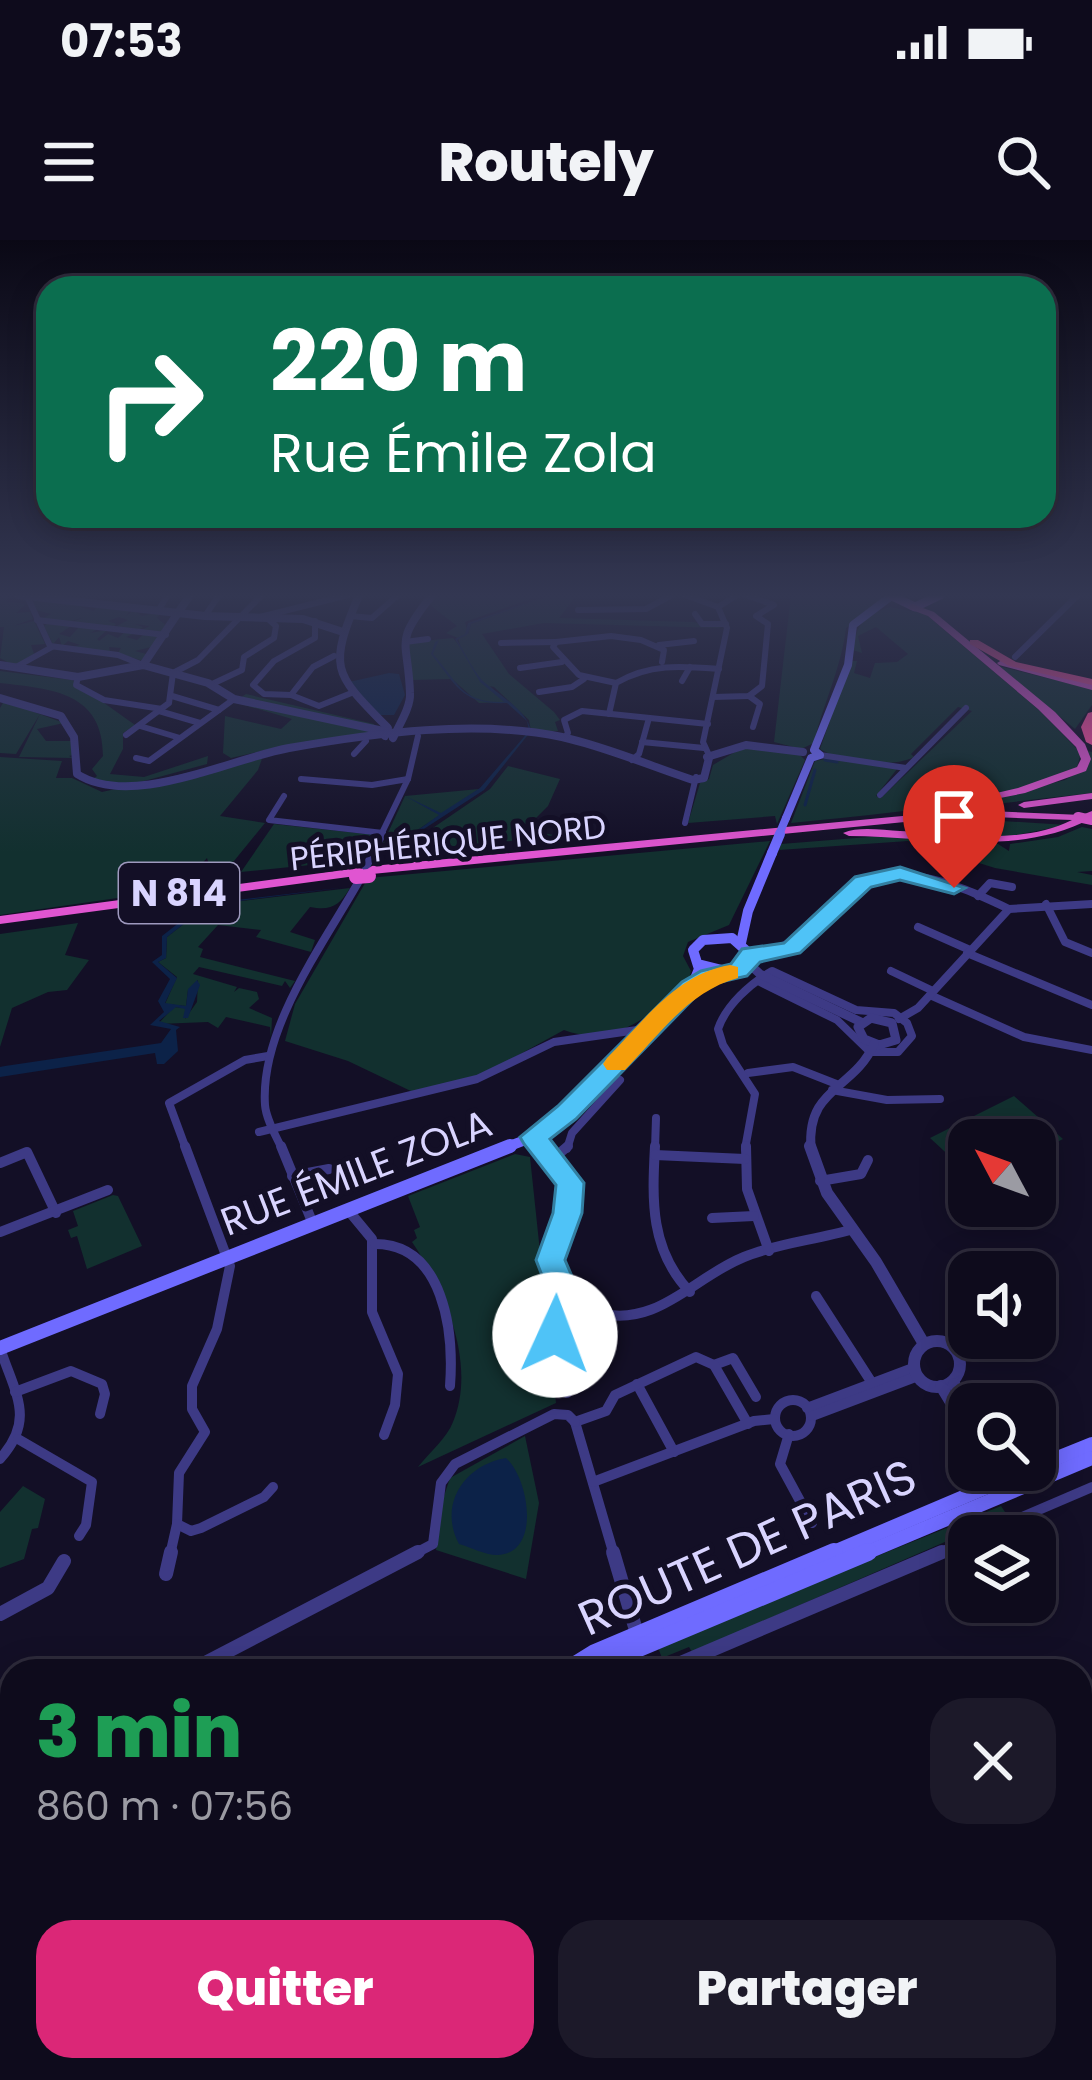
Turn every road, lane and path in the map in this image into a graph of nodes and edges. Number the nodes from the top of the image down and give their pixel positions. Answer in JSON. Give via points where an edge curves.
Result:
{"nodes":[{"id":1,"x":77,"y":681,"type":"edge"},
{"id":2,"x":173,"y":681,"type":"edge"},
{"id":3,"x":197,"y":681,"type":"edge"},
{"id":4,"x":219,"y":681,"type":"edge"},
{"id":5,"x":257,"y":681,"type":"edge"},
{"id":6,"x":302,"y":681,"type":"edge"},
{"id":7,"x":344,"y":681,"type":"edge"},
{"id":8,"x":409,"y":681,"type":"edge"},
{"id":9,"x":581,"y":681,"type":"edge"},
{"id":10,"x":593,"y":681,"type":"edge"},
{"id":11,"x":621,"y":681,"type":"edge"},
{"id":12,"x":716,"y":681,"type":"edge"},
{"id":13,"x":763,"y":681,"type":"edge"},
{"id":14,"x":842,"y":681,"type":"edge"},
{"id":15,"x":1010,"y":681,"type":"edge"},
{"id":16,"x":616,"y":683,"type":"junction"},
{"id":17,"x":210,"y":685,"type":"junction"},
{"id":18,"x":354,"y":692,"type":"junction"},
{"id":19,"x":539,"y":692,"type":"dead end"},
{"id":20,"x":290,"y":695,"type":"junction"},
{"id":21,"x":172,"y":696,"type":"junction"},
{"id":22,"x":749,"y":696,"type":"junction"},
{"id":23,"x":0,"y":698,"type":"edge"},
{"id":24,"x":713,"y":698,"type":"junction"},
{"id":25,"x":234,"y":699,"type":"junction"},
{"id":26,"x":966,"y":708,"type":"dead end"},
{"id":27,"x":1043,"y":709,"type":"junction"},
{"id":28,"x":160,"y":710,"type":"junction"},
{"id":29,"x":219,"y":710,"type":"junction"},
{"id":30,"x":608,"y":714,"type":"junction"},
{"id":31,"x":1092,"y":715,"type":"edge"},
{"id":32,"x":649,"y":718,"type":"junction"},
{"id":33,"x":201,"y":723,"type":"junction"},
{"id":34,"x":708,"y":724,"type":"junction"},
{"id":35,"x":139,"y":726,"type":"junction"},
{"id":36,"x":753,"y":728,"type":"dead end"},
{"id":37,"x":126,"y":734,"type":"dead end"},
{"id":38,"x":391,"y":734,"type":"junction"},
{"id":39,"x":414,"y":736,"type":"junction"},
{"id":40,"x":180,"y":738,"type":"junction"},
{"id":41,"x":564,"y":738,"type":"junction"},
{"id":42,"x":367,"y":741,"type":"junction"},
{"id":43,"x":642,"y":742,"type":"junction"},
{"id":44,"x":1092,"y":746,"type":"edge"},
{"id":45,"x":706,"y":752,"type":"junction"},
{"id":46,"x":354,"y":754,"type":"dead end"},
{"id":47,"x":812,"y":754,"type":"junction"},
{"id":48,"x":136,"y":758,"type":"dead end"},
{"id":49,"x":632,"y":760,"type":"junction"},
{"id":50,"x":906,"y":768,"type":"junction"},
{"id":51,"x":696,"y":777,"type":"junction"},
{"id":52,"x":301,"y":779,"type":"dead end"},
{"id":53,"x":408,"y":779,"type":"junction"},
{"id":54,"x":880,"y":795,"type":"dead end"},
{"id":55,"x":284,"y":796,"type":"dead end"},
{"id":56,"x":1092,"y":796,"type":"edge"},
{"id":57,"x":908,"y":818,"type":"junction"},
{"id":58,"x":1085,"y":820,"type":"edge"},
{"id":59,"x":685,"y":823,"type":"dead end"},
{"id":60,"x":829,"y":829,"type":"junction"},
{"id":61,"x":383,"y":833,"type":"junction"},
{"id":62,"x":363,"y":874,"type":"junction"},
{"id":63,"x":1012,"y":887,"type":"dead end"},
{"id":64,"x":978,"y":896,"type":"junction"},
{"id":65,"x":1046,"y":904,"type":"junction"},
{"id":66,"x":1092,"y":904,"type":"edge"},
{"id":67,"x":1010,"y":909,"type":"junction"},
{"id":68,"x":748,"y":911,"type":"junction"},
{"id":69,"x":0,"y":924,"type":"edge"},
{"id":70,"x":918,"y":927,"type":"dead end"},
{"id":71,"x":724,"y":937,"type":"junction"},
{"id":72,"x":741,"y":943,"type":"junction"},
{"id":73,"x":969,"y":952,"type":"junction"},
{"id":74,"x":1092,"y":952,"type":"edge"},
{"id":75,"x":746,"y":962,"type":"junction"},
{"id":76,"x":698,"y":964,"type":"junction"},
{"id":77,"x":891,"y":971,"type":"dead end"},
{"id":78,"x":723,"y":973,"type":"junction"},
{"id":79,"x":760,"y":977,"type":"junction"},
{"id":80,"x":691,"y":987,"type":"junction"},
{"id":81,"x":931,"y":993,"type":"junction"},
{"id":82,"x":1092,"y":1005,"type":"edge"},
{"id":83,"x":833,"y":1009,"type":"junction"},
{"id":84,"x":897,"y":1021,"type":"junction"},
{"id":85,"x":861,"y":1022,"type":"junction"},
{"id":86,"x":651,"y":1028,"type":"junction"},
{"id":87,"x":873,"y":1048,"type":"junction"},
{"id":88,"x":1092,"y":1050,"type":"edge"},
{"id":89,"x":268,"y":1056,"type":"junction"},
{"id":90,"x":748,"y":1073,"type":"junction"},
{"id":91,"x":620,"y":1080,"type":"dead end"},
{"id":92,"x":835,"y":1087,"type":"junction"},
{"id":93,"x":940,"y":1099,"type":"dead end"},
{"id":94,"x":656,"y":1118,"type":"dead end"},
{"id":95,"x":265,"y":1131,"type":"junction"},
{"id":96,"x":533,"y":1137,"type":"junction"},
{"id":97,"x":655,"y":1155,"type":"junction"},
{"id":98,"x":554,"y":1158,"type":"junction"},
{"id":99,"x":745,"y":1159,"type":"junction"},
{"id":100,"x":868,"y":1160,"type":"dead end"},
{"id":101,"x":0,"y":1163,"type":"edge"},
{"id":102,"x":329,"y":1168,"type":"dead end"},
{"id":103,"x":292,"y":1176,"type":"junction"},
{"id":104,"x":820,"y":1181,"type":"junction"},
{"id":105,"x":108,"y":1190,"type":"dead end"},
{"id":106,"x":348,"y":1210,"type":"junction"},
{"id":107,"x":56,"y":1213,"type":"junction"},
{"id":108,"x":754,"y":1216,"type":"junction"},
{"id":109,"x":712,"y":1218,"type":"dead end"},
{"id":110,"x":313,"y":1224,"type":"junction"},
{"id":111,"x":853,"y":1229,"type":"junction"},
{"id":112,"x":0,"y":1232,"type":"edge"},
{"id":113,"x":375,"y":1244,"type":"junction"},
{"id":114,"x":769,"y":1251,"type":"junction"},
{"id":115,"x":228,"y":1258,"type":"junction"},
{"id":116,"x":690,"y":1292,"type":"junction"},
{"id":117,"x":565,"y":1295,"type":"junction"},
{"id":118,"x":815,"y":1297,"type":"dead end"},
{"id":119,"x":724,"y":1344,"type":"dead end"},
{"id":120,"x":923,"y":1344,"type":"junction"},
{"id":121,"x":0,"y":1348,"type":"edge"},
{"id":122,"x":733,"y":1358,"type":"junction"},
{"id":123,"x":714,"y":1365,"type":"junction"},
{"id":124,"x":915,"y":1372,"type":"junction"},
{"id":125,"x":872,"y":1383,"type":"junction"},
{"id":126,"x":637,"y":1384,"type":"junction"},
{"id":127,"x":8,"y":1385,"type":"edge"},
{"id":128,"x":947,"y":1385,"type":"joint"},
{"id":129,"x":450,"y":1386,"type":"dead end"},
{"id":130,"x":567,"y":1393,"type":"dead end"},
{"id":131,"x":756,"y":1397,"type":"dead end"},
{"id":132,"x":809,"y":1412,"type":"junction"},
{"id":133,"x":100,"y":1414,"type":"dead end"},
{"id":134,"x":774,"y":1419,"type":"junction"},
{"id":135,"x":575,"y":1423,"type":"junction"},
{"id":136,"x":748,"y":1424,"type":"junction"},
{"id":137,"x":789,"y":1434,"type":"junction"},
{"id":138,"x":384,"y":1435,"type":"dead end"},
{"id":139,"x":18,"y":1439,"type":"junction"},
{"id":140,"x":1092,"y":1444,"type":"edge"},
{"id":141,"x":674,"y":1452,"type":"junction"},
{"id":142,"x":1056,"y":1458,"type":"edge"},
{"id":143,"x":1092,"y":1458,"type":"edge"},
{"id":144,"x":0,"y":1459,"type":"edge"},
{"id":145,"x":1056,"y":1467,"type":"edge"},
{"id":146,"x":593,"y":1482,"type":"junction"},
{"id":147,"x":1092,"y":1486,"type":"edge"},
{"id":148,"x":273,"y":1487,"type":"dead end"},
{"id":149,"x":980,"y":1491,"type":"edge"},
{"id":150,"x":982,"y":1491,"type":"edge"},
{"id":151,"x":1025,"y":1515,"type":"edge"},
{"id":152,"x":812,"y":1523,"type":"dead end"},
{"id":153,"x":177,"y":1524,"type":"junction"},
{"id":154,"x":79,"y":1536,"type":"dead end"},
{"id":155,"x":948,"y":1549,"type":"edge"},
{"id":156,"x":64,"y":1561,"type":"dead end"},
{"id":157,"x":166,"y":1574,"type":"dead end"},
{"id":158,"x":0,"y":1614,"type":"edge"},
{"id":159,"x":638,"y":1634,"type":"junction"},
{"id":160,"x":630,"y":1652,"type":"junction"},
{"id":161,"x":212,"y":1659,"type":"edge"},
{"id":162,"x":589,"y":1659,"type":"edge"},
{"id":163,"x":613,"y":1659,"type":"edge"},
{"id":164,"x":690,"y":1659,"type":"edge"}],
"edges":[{"from":1,"to":28,"type":"street","via":[[98,698]]},
{"from":2,"to":21,"type":"street"},
{"from":3,"to":17,"type":"street"},
{"from":4,"to":17,"type":"street"},
{"from":5,"to":20,"type":"street","via":[[264,694]]},
{"from":6,"to":20,"type":"street"},
{"from":7,"to":18,"type":"street"},
{"from":8,"to":38,"type":"street","via":[[411,698]]},
{"from":9,"to":19,"type":"street"},
{"from":10,"to":16,"type":"street"},
{"from":11,"to":16,"type":"street"},
{"from":12,"to":24,"type":"street"},
{"from":13,"to":22,"type":"street"},
{"from":14,"to":47,"type":"main road"},
{"from":15,"to":27,"type":"highway","number":"N 814"},
{"from":16,"to":30,"type":"street"},
{"from":17,"to":25,"type":"street"},
{"from":18,"to":20,"type":"street","via":[[320,706]]},
{"from":18,"to":38,"type":"street"},
{"from":21,"to":28,"type":"street"},
{"from":21,"to":29,"type":"street"},
{"from":22,"to":24,"type":"street"},
{"from":22,"to":36,"type":"street","via":[[760,704]]},
{"from":23,"to":42,"type":"street","via":[[69,723],[78,739],[77,774],[101,788],[160,782],[263,753]]},
{"from":24,"to":34,"type":"street"},
{"from":25,"to":29,"type":"street"},
{"from":25,"to":38,"type":"street"},
{"from":26,"to":50,"type":"street"},
{"from":27,"to":44,"type":"highway","number":"N 814"},
{"from":27,"to":60,"type":"highway","number":"N 814","via":[[1084,751],[1076,774]]},
{"from":28,"to":33,"type":"street"},
{"from":28,"to":35,"type":"street"},
{"from":29,"to":33,"type":"street"},
{"from":30,"to":32,"type":"street"},
{"from":30,"to":41,"type":"street","via":[[568,716]]},
{"from":31,"to":44,"type":"highway"},
{"from":32,"to":34,"type":"street"},
{"from":32,"to":43,"type":"street"},
{"from":33,"to":40,"type":"street"},
{"from":34,"to":45,"type":"street"},
{"from":35,"to":37,"type":"street"},
{"from":35,"to":40,"type":"street"},
{"from":38,"to":39,"type":"street"},
{"from":38,"to":42,"type":"street"},
{"from":39,"to":41,"type":"street"},
{"from":39,"to":53,"type":"street"},
{"from":40,"to":48,"type":"street","via":[[149,761]]},
{"from":41,"to":49,"type":"street"},
{"from":42,"to":46,"type":"street"},
{"from":43,"to":45,"type":"street"},
{"from":43,"to":49,"type":"street"},
{"from":45,"to":47,"type":"street","via":[[746,745]]},
{"from":45,"to":51,"type":"street"},
{"from":47,"to":50,"type":"street"},
{"from":47,"to":68,"type":"main road","bridge":true},
{"from":49,"to":51,"type":"street"},
{"from":50,"to":54,"type":"street"},
{"from":51,"to":59,"type":"street"},
{"from":52,"to":53,"type":"street"},
{"from":53,"to":61,"type":"street"},
{"from":55,"to":61,"type":"street","via":[[269,820]]},
{"from":56,"to":57,"type":"highway"},
{"from":57,"to":58,"type":"highway","number":"N 814","via":[[996,812]]},
{"from":57,"to":60,"type":"highway","number":"N 814"},
{"from":58,"to":60,"type":"highway","number":"N 814"},
{"from":58,"to":60,"type":"highway","via":[[1022,838]]},
{"from":60,"to":62,"type":"highway","name":"PÉRIPHÉRIQUE NORD","number":"N 814"},
{"from":61,"to":62,"type":"street"},
{"from":62,"to":69,"type":"highway","name":"PÉRIPHÉRIQUE NORD","number":"N 814"},
{"from":62,"to":89,"type":"street","via":[[295,990]]},
{"from":63,"to":64,"type":"street","via":[[990,883]]},
{"from":64,"to":67,"type":"street"},
{"from":64,"to":75,"type":"street","via":[[923,877],[879,875],[792,948]]},
{"from":65,"to":66,"type":"street"},
{"from":65,"to":67,"type":"street"},
{"from":65,"to":74,"type":"street","via":[[1065,942]]},
{"from":67,"to":73,"type":"street"},
{"from":68,"to":71,"type":"main road"},
{"from":68,"to":72,"type":"main road"},
{"from":70,"to":73,"type":"street"},
{"from":71,"to":72,"type":"main road"},
{"from":71,"to":76,"type":"main road","via":[[695,946]]},
{"from":72,"to":75,"type":"main road"},
{"from":73,"to":81,"type":"street"},
{"from":73,"to":82,"type":"street"},
{"from":75,"to":78,"type":"main road"},
{"from":75,"to":79,"type":"street"},
{"from":76,"to":78,"type":"main road"},
{"from":76,"to":80,"type":"main road","name":"RUE ÉMILE ZOLA"},
{"from":77,"to":81,"type":"street"},
{"from":78,"to":80,"type":"main road","name":"RUE ÉMILE ZOLA"},
{"from":79,"to":83,"type":"street"},
{"from":79,"to":90,"type":"street","via":[[718,1030]]},
{"from":80,"to":86,"type":"main road","name":"RUE ÉMILE ZOLA"},
{"from":81,"to":84,"type":"street"},
{"from":81,"to":88,"type":"street","via":[[1024,1037]]},
{"from":83,"to":84,"type":"street","via":[[883,1009]]},
{"from":83,"to":85,"type":"street"},
{"from":83,"to":87,"type":"street","via":[[856,1046]]},
{"from":84,"to":85,"type":"street"},
{"from":84,"to":87,"type":"street","via":[[896,1040]]},
{"from":85,"to":87,"type":"street","via":[[859,1034]]},
{"from":86,"to":95,"type":"street","via":[[559,1040],[477,1079]]},
{"from":86,"to":96,"type":"main road","name":"RUE ÉMILE ZOLA"},
{"from":87,"to":92,"type":"street"},
{"from":89,"to":95,"type":"street"},
{"from":89,"to":115,"type":"street","via":[[245,1060],[169,1103]]},
{"from":90,"to":92,"type":"street","via":[[793,1067]]},
{"from":90,"to":99,"type":"street","via":[[756,1101]]},
{"from":91,"to":98,"type":"street"},
{"from":92,"to":93,"type":"street","via":[[887,1100]]},
{"from":92,"to":104,"type":"street","via":[[815,1109],[810,1131]]},
{"from":94,"to":97,"type":"street"},
{"from":95,"to":103,"type":"street"},
{"from":96,"to":98,"type":"street"},
{"from":96,"to":106,"type":"main road","name":"RUE ÉMILE ZOLA"},
{"from":97,"to":99,"type":"street"},
{"from":97,"to":116,"type":"street","via":[[655,1235],[669,1271]]},
{"from":98,"to":117,"type":"street","via":[[570,1183],[550,1260]]},
{"from":99,"to":108,"type":"street"},
{"from":100,"to":104,"type":"street","via":[[861,1174]]},
{"from":101,"to":107,"type":"street","via":[[27,1152]]},
{"from":102,"to":103,"type":"street"},
{"from":103,"to":110,"type":"street"},
{"from":104,"to":111,"type":"street"},
{"from":105,"to":107,"type":"street"},
{"from":106,"to":110,"type":"main road","name":"RUE ÉMILE ZOLA"},
{"from":106,"to":113,"type":"street"},
{"from":107,"to":112,"type":"street"},
{"from":108,"to":109,"type":"street"},
{"from":108,"to":114,"type":"street"},
{"from":110,"to":115,"type":"main road","name":"RUE ÉMILE ZOLA"},
{"from":111,"to":114,"type":"street"},
{"from":111,"to":120,"type":"street"},
{"from":113,"to":129,"type":"street","via":[[405,1244],[422,1262],[451,1333]]},
{"from":113,"to":138,"type":"street","via":[[371,1310],[396,1360],[398,1388]]},
{"from":114,"to":116,"type":"street","via":[[722,1267]]},
{"from":115,"to":121,"type":"main road","name":"RUE ÉMILE ZOLA"},
{"from":115,"to":153,"type":"street","via":[[217,1328],[192,1386],[192,1409],[205,1432],[179,1473]]},
{"from":116,"to":117,"type":"street","via":[[662,1309],[620,1316],[589,1311]]},
{"from":117,"to":130,"type":"street","via":[[553,1310]]},
{"from":118,"to":125,"type":"street"},
{"from":119,"to":122,"type":"street"},
{"from":120,"to":124,"type":"street","via":[[913,1351]]},
{"from":120,"to":128,"type":"street","via":[[944,1345],[959,1358],[962,1374]]},
{"from":121,"to":127,"type":"street"},
{"from":122,"to":123,"type":"street"},
{"from":122,"to":131,"type":"street"},
{"from":123,"to":126,"type":"street","via":[[691,1357]]},
{"from":123,"to":136,"type":"street"},
{"from":124,"to":125,"type":"street"},
{"from":124,"to":128,"type":"street"},
{"from":124,"to":132,"type":"street"},
{"from":125,"to":132,"type":"street"},
{"from":126,"to":135,"type":"street","via":[[615,1395],[606,1411]]},
{"from":126,"to":141,"type":"street"},
{"from":127,"to":133,"type":"street","via":[[71,1371],[102,1384]]},
{"from":127,"to":139,"type":"street","via":[[22,1420]]},
{"from":132,"to":134,"type":"street","via":[[784,1402]]},
{"from":132,"to":137,"type":"street","via":[[808,1430]]},
{"from":134,"to":136,"type":"street"},
{"from":134,"to":137,"type":"street"},
{"from":135,"to":146,"type":"street"},
{"from":135,"to":161,"type":"street","via":[[564,1414],[547,1417],[455,1464],[442,1483],[433,1544]]},
{"from":136,"to":141,"type":"street"},
{"from":137,"to":152,"type":"street","via":[[780,1464]]},
{"from":139,"to":144,"type":"street"},
{"from":139,"to":154,"type":"street","via":[[92,1482]]},
{"from":140,"to":142,"type":"main road","name":"ROUTE DE PARIS"},
{"from":141,"to":146,"type":"street"},
{"from":143,"to":145,"type":"main road","name":"ROUTE DE PARIS"},
{"from":146,"to":159,"type":"street"},
{"from":147,"to":151,"type":"street"},
{"from":148,"to":153,"type":"street","via":[[201,1528]]},
{"from":149,"to":159,"type":"main road","name":"ROUTE DE PARIS"},
{"from":150,"to":160,"type":"main road","name":"ROUTE DE PARIS"},
{"from":153,"to":157,"type":"street"},
{"from":155,"to":164,"type":"street"},
{"from":156,"to":158,"type":"street","via":[[46,1590]]},
{"from":159,"to":160,"type":"street"},
{"from":159,"to":162,"type":"main road","name":"ROUTE DE PARIS"},
{"from":160,"to":163,"type":"main road","name":"ROUTE DE PARIS"}]}
